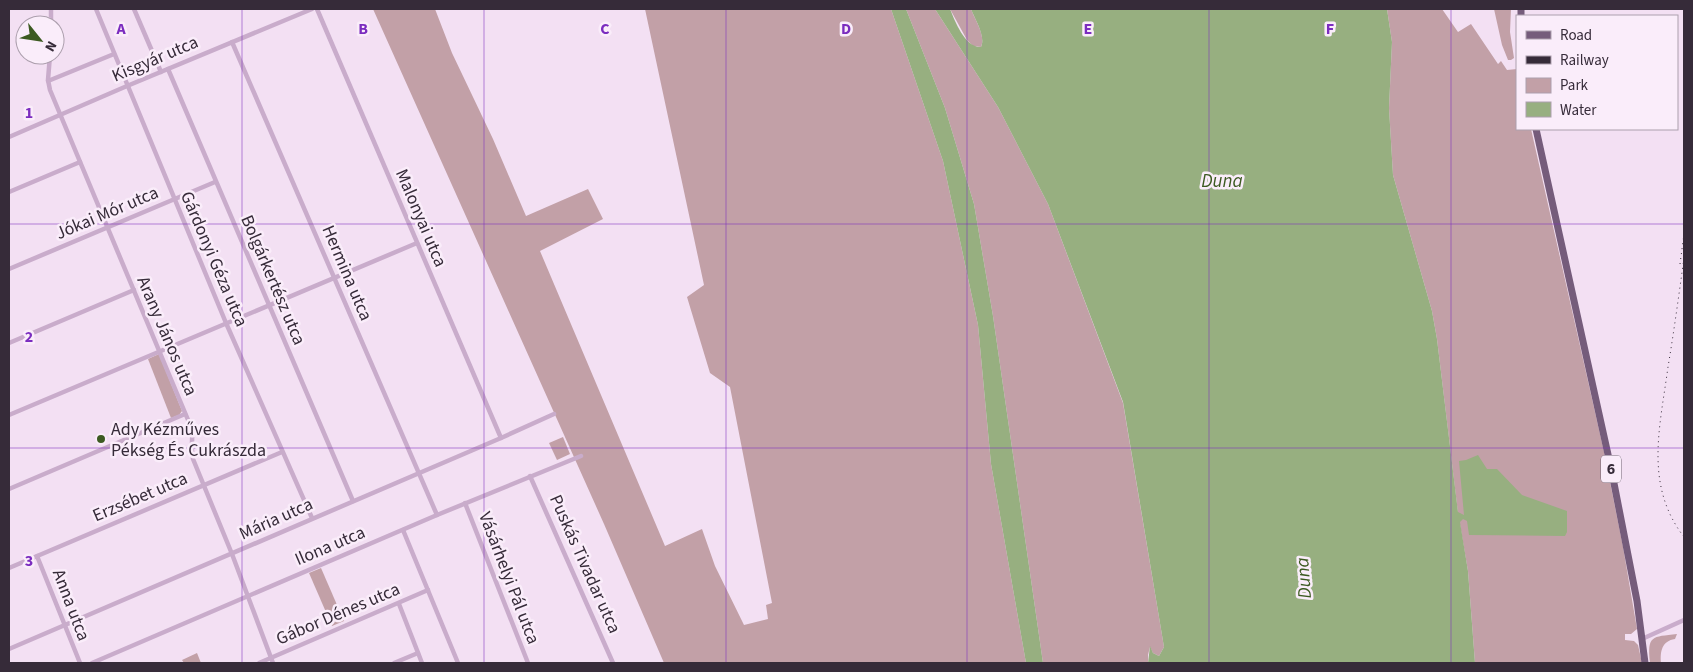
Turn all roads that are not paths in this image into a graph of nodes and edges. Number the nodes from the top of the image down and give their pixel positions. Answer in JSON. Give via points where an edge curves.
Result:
{"nodes":[{"id":1,"x":96,"y":9,"type":"edge"},
{"id":2,"x":134,"y":9,"type":"edge"},
{"id":3,"x":312,"y":9,"type":"edge"},
{"id":4,"x":317,"y":9,"type":"edge"},
{"id":5,"x":232,"y":42,"type":"junction"},
{"id":6,"x":114,"y":54,"type":"junction"},
{"id":7,"x":49,"y":65,"type":"edge"},
{"id":8,"x":168,"y":69,"type":"junction"},
{"id":9,"x":161,"y":72,"type":"junction"},
{"id":10,"x":48,"y":81,"type":"junction"},
{"id":11,"x":127,"y":86,"type":"junction"},
{"id":12,"x":60,"y":115,"type":"junction"},
{"id":13,"x":1536,"y":130,"type":"edge"},
{"id":14,"x":9,"y":137,"type":"edge"},
{"id":15,"x":80,"y":162,"type":"junction"},
{"id":16,"x":215,"y":182,"type":"junction"},
{"id":17,"x":9,"y":192,"type":"edge"},
{"id":18,"x":174,"y":199,"type":"junction"},
{"id":19,"x":106,"y":228,"type":"junction"},
{"id":20,"x":417,"y":243,"type":"junction"},
{"id":21,"x":9,"y":269,"type":"edge"},
{"id":22,"x":334,"y":278,"type":"junction"},
{"id":23,"x":134,"y":290,"type":"junction"},
{"id":24,"x":269,"y":306,"type":"junction"},
{"id":25,"x":226,"y":323,"type":"junction"},
{"id":26,"x":9,"y":343,"type":"edge"},
{"id":27,"x":159,"y":351,"type":"junction"},
{"id":28,"x":185,"y":414,"type":"junction"},
{"id":29,"x":554,"y":414,"type":"dead end"},
{"id":30,"x":9,"y":415,"type":"edge"},
{"id":31,"x":501,"y":438,"type":"junction"},
{"id":32,"x":282,"y":452,"type":"junction"},
{"id":33,"x":581,"y":456,"type":"dead end"},
{"id":34,"x":419,"y":473,"type":"junction"},
{"id":35,"x":530,"y":476,"type":"junction"},
{"id":36,"x":203,"y":485,"type":"junction"},
{"id":37,"x":9,"y":488,"type":"edge"},
{"id":38,"x":352,"y":501,"type":"junction"},
{"id":39,"x":465,"y":503,"type":"junction"},
{"id":40,"x":437,"y":515,"type":"junction"},
{"id":41,"x":312,"y":518,"type":"junction"},
{"id":42,"x":403,"y":530,"type":"junction"},
{"id":43,"x":232,"y":554,"type":"junction"},
{"id":44,"x":38,"y":556,"type":"junction"},
{"id":45,"x":9,"y":568,"type":"edge"},
{"id":46,"x":428,"y":590,"type":"junction"},
{"id":47,"x":248,"y":597,"type":"junction"},
{"id":48,"x":399,"y":604,"type":"junction"},
{"id":49,"x":1684,"y":620,"type":"edge"},
{"id":50,"x":64,"y":626,"type":"junction"},
{"id":51,"x":1642,"y":638,"type":"junction"},
{"id":52,"x":9,"y":649,"type":"edge"},
{"id":53,"x":418,"y":653,"type":"junction"},
{"id":54,"x":272,"y":661,"type":"edge"},
{"id":55,"x":80,"y":663,"type":"edge"},
{"id":56,"x":96,"y":663,"type":"edge"},
{"id":57,"x":259,"y":663,"type":"edge"},
{"id":58,"x":394,"y":663,"type":"edge"},
{"id":59,"x":422,"y":663,"type":"edge"},
{"id":60,"x":458,"y":663,"type":"edge"},
{"id":61,"x":528,"y":663,"type":"edge"},
{"id":62,"x":613,"y":663,"type":"edge"},
{"id":63,"x":1645,"y":663,"type":"edge"}],
"edges":[{"from":1,"to":6,"type":"street","name":"Gárdonyi Géza utca"},
{"from":2,"to":9,"type":"street"},
{"from":3,"to":5,"type":"street","name":"Kisgyár utca"},
{"from":4,"to":20,"type":"street","name":"Malonyai utca"},
{"from":5,"to":8,"type":"street","name":"Kisgyár utca"},
{"from":5,"to":22,"type":"street","name":"Hermina utca"},
{"from":6,"to":10,"type":"street"},
{"from":6,"to":11,"type":"street","name":"Gárdonyi Géza utca"},
{"from":7,"to":10,"type":"street"},
{"from":8,"to":9,"type":"street","name":"Kisgyár utca"},
{"from":8,"to":16,"type":"street","name":"Bolgárkertész utca"},
{"from":9,"to":11,"type":"street","name":"Kisgyár utca"},
{"from":10,"to":12,"type":"street","name":"Arany János utca"},
{"from":11,"to":12,"type":"street","name":"Kisgyár utca"},
{"from":11,"to":18,"type":"street","name":"Gárdonyi Géza utca"},
{"from":12,"to":14,"type":"street","name":"Kisgyár utca"},
{"from":12,"to":15,"type":"street","name":"Arany János utca"},
{"from":13,"to":51,"type":"main road","number":"6","via":[[1611,468]]},
{"from":15,"to":17,"type":"street"},
{"from":15,"to":19,"type":"street","name":"Arany János utca"},
{"from":16,"to":18,"type":"street","name":"Jókai Mór utca"},
{"from":16,"to":24,"type":"street","name":"Bolgárkertész utca"},
{"from":18,"to":19,"type":"street","name":"Jókai Mór utca"},
{"from":18,"to":25,"type":"street","name":"Gárdonyi Géza utca"},
{"from":19,"to":21,"type":"street","name":"Jókai Mór utca"},
{"from":19,"to":23,"type":"street","name":"Arany János utca"},
{"from":20,"to":22,"type":"street"},
{"from":20,"to":31,"type":"street","name":"Malonyai utca"},
{"from":22,"to":24,"type":"street"},
{"from":22,"to":34,"type":"street","name":"Hermina utca"},
{"from":23,"to":26,"type":"street"},
{"from":23,"to":27,"type":"street","name":"Arany János utca"},
{"from":24,"to":25,"type":"street"},
{"from":24,"to":38,"type":"street","name":"Bolgárkertész utca"},
{"from":25,"to":27,"type":"street"},
{"from":25,"to":32,"type":"street","name":"Gárdonyi Géza utca"},
{"from":27,"to":28,"type":"street","name":"Arany János utca"},
{"from":27,"to":30,"type":"street"},
{"from":28,"to":36,"type":"street","name":"Arany János utca","via":[[193,433],[193,459]]},
{"from":28,"to":37,"type":"street"},
{"from":29,"to":31,"type":"street","name":"Mária utca"},
{"from":31,"to":34,"type":"street","name":"Mária utca"},
{"from":32,"to":36,"type":"street","name":"Erzsébet utca"},
{"from":32,"to":41,"type":"street","name":"Gárdonyi Géza utca"},
{"from":33,"to":35,"type":"street","name":"Ilona utca"},
{"from":34,"to":38,"type":"street","name":"Mária utca"},
{"from":34,"to":40,"type":"street","name":"Hermina utca"},
{"from":35,"to":39,"type":"street","name":"Ilona utca"},
{"from":35,"to":62,"type":"street","name":"Puskás Tivadar utca"},
{"from":36,"to":43,"type":"street","name":"Arany János utca"},
{"from":36,"to":44,"type":"street","name":"Erzsébet utca"},
{"from":38,"to":41,"type":"street","name":"Mária utca"},
{"from":39,"to":40,"type":"street","name":"Ilona utca"},
{"from":39,"to":61,"type":"street","name":"Vásárhelyi Pál utca"},
{"from":40,"to":42,"type":"street","name":"Ilona utca"},
{"from":41,"to":43,"type":"street","name":"Mária utca"},
{"from":42,"to":46,"type":"street"},
{"from":42,"to":47,"type":"street","name":"Ilona utca"},
{"from":43,"to":47,"type":"street","name":"Arany János utca"},
{"from":43,"to":50,"type":"street","name":"Mária utca"},
{"from":44,"to":45,"type":"street","name":"Erzsébet utca"},
{"from":44,"to":50,"type":"street","name":"Anna utca"},
{"from":46,"to":48,"type":"street","name":"Gábor Dénes utca"},
{"from":46,"to":60,"type":"street"},
{"from":47,"to":54,"type":"street","name":"Arany János utca"},
{"from":47,"to":56,"type":"street","name":"Ilona utca"},
{"from":48,"to":53,"type":"street"},
{"from":48,"to":54,"type":"street","name":"Gábor Dénes utca"},
{"from":49,"to":51,"type":"street"},
{"from":50,"to":52,"type":"street","name":"Mária utca"},
{"from":50,"to":55,"type":"street","name":"Anna utca"},
{"from":51,"to":63,"type":"main road","number":"6"},
{"from":53,"to":58,"type":"street"},
{"from":53,"to":59,"type":"street"},
{"from":54,"to":57,"type":"street","name":"Gábor Dénes utca"}]}
